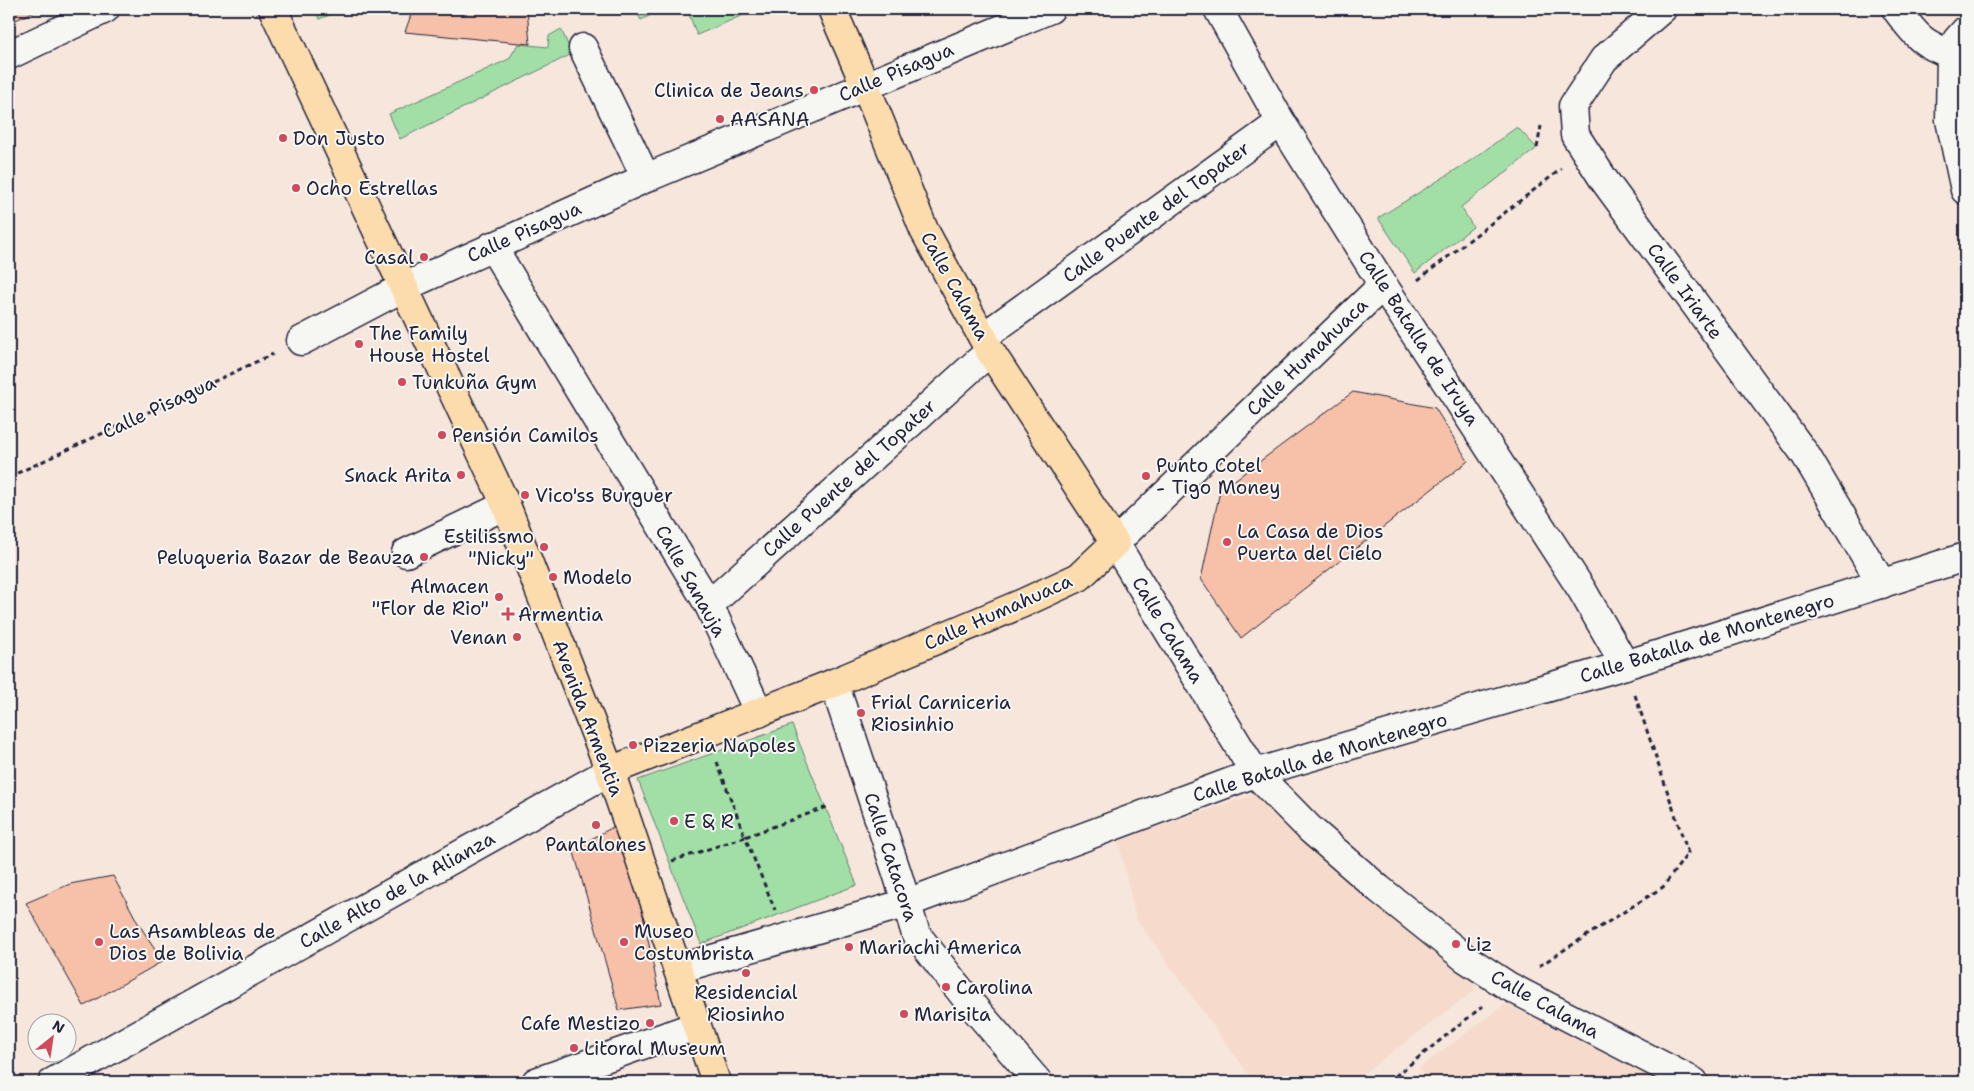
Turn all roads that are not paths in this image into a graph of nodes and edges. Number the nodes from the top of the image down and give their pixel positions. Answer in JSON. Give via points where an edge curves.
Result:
{"nodes":[{"id":1,"x":105,"y":9,"type":"edge"},
{"id":2,"x":273,"y":9,"type":"edge"},
{"id":3,"x":832,"y":9,"type":"edge"},
{"id":4,"x":1050,"y":9,"type":"edge"},
{"id":5,"x":1218,"y":9,"type":"edge"},
{"id":6,"x":1662,"y":9,"type":"edge"},
{"id":7,"x":1896,"y":9,"type":"edge"},
{"id":8,"x":1965,"y":30,"type":"edge"},
{"id":9,"x":582,"y":48,"type":"dead end"},
{"id":10,"x":1952,"y":54,"type":"junction"},
{"id":11,"x":9,"y":55,"type":"edge"},
{"id":12,"x":865,"y":85,"type":"junction"},
{"id":13,"x":1282,"y":122,"type":"junction"},
{"id":14,"x":646,"y":178,"type":"junction"},
{"id":15,"x":1965,"y":190,"type":"edge"},
{"id":16,"x":492,"y":246,"type":"junction"},
{"id":17,"x":404,"y":287,"type":"junction"},
{"id":18,"x":1388,"y":292,"type":"junction"},
{"id":19,"x":301,"y":341,"type":"road end"},
{"id":20,"x":986,"y":344,"type":"junction"},
{"id":21,"x":506,"y":505,"type":"junction"},
{"id":22,"x":1115,"y":543,"type":"junction"},
{"id":23,"x":406,"y":553,"type":"dead end"},
{"id":24,"x":1965,"y":557,"type":"edge"},
{"id":25,"x":1882,"y":584,"type":"junction"},
{"id":26,"x":709,"y":605,"type":"junction"},
{"id":27,"x":1624,"y":665,"type":"junction"},
{"id":28,"x":834,"y":683,"type":"junction"},
{"id":29,"x":759,"y":713,"type":"junction"},
{"id":30,"x":610,"y":771,"type":"junction"},
{"id":31,"x":1255,"y":773,"type":"junction"},
{"id":32,"x":907,"y":903,"type":"junction"},
{"id":33,"x":678,"y":969,"type":"junction"},
{"id":34,"x":696,"y":1026,"type":"junction"},
{"id":35,"x":54,"y":1082,"type":"edge"},
{"id":36,"x":536,"y":1082,"type":"edge"},
{"id":37,"x":716,"y":1082,"type":"edge"},
{"id":38,"x":1038,"y":1082,"type":"edge"},
{"id":39,"x":1694,"y":1082,"type":"edge"}],
"edges":[{"from":1,"to":11,"type":"street"},
{"from":2,"to":17,"type":"main road","name":"Avenida Armentia"},
{"from":3,"to":12,"type":"main road","name":"Calle Calama"},
{"from":4,"to":12,"type":"street","name":"Calle Pisagua"},
{"from":5,"to":13,"type":"street","name":"Calle Batalla de Iruya"},
{"from":6,"to":25,"type":"street","name":"Calle Iriarte","via":[[1604,59],[1573,106],[1575,135],[1604,180],[1805,454]]},
{"from":7,"to":10,"type":"street","via":[[1918,37],[1932,47]]},
{"from":8,"to":10,"type":"street"},
{"from":9,"to":14,"type":"street"},
{"from":10,"to":15,"type":"street","via":[[1950,120]]},
{"from":12,"to":14,"type":"street","name":"Calle Pisagua"},
{"from":12,"to":20,"type":"main road","name":"Calle Calama","via":[[924,230]]},
{"from":13,"to":18,"type":"street","name":"Calle Batalla de Iruya"},
{"from":13,"to":20,"type":"street","name":"Calle Puente del Topater"},
{"from":14,"to":16,"type":"street","name":"Calle Pisagua"},
{"from":16,"to":17,"type":"street","name":"Calle Pisagua"},
{"from":16,"to":26,"type":"street","name":"Calle Sanauja"},
{"from":17,"to":19,"type":"street","name":"Calle Pisagua"},
{"from":17,"to":21,"type":"main road","name":"Avenida Armentia"},
{"from":18,"to":22,"type":"street","name":"Calle Humahuaca"},
{"from":18,"to":27,"type":"street","name":"Calle Batalla de Iruya","via":[[1582,590]]},
{"from":20,"to":22,"type":"main road","name":"Calle Calama"},
{"from":20,"to":26,"type":"street","name":"Calle Puente del Topater"},
{"from":21,"to":23,"type":"street"},
{"from":21,"to":30,"type":"main road","name":"Avenida Armentia"},
{"from":22,"to":28,"type":"main road","name":"Calle Humahuaca","via":[[1079,576]]},
{"from":22,"to":31,"type":"street","name":"Calle Calama"},
{"from":24,"to":25,"type":"street","name":"Calle Batalla de Montenegro"},
{"from":25,"to":27,"type":"street","name":"Calle Batalla de Montenegro"},
{"from":26,"to":29,"type":"street","name":"Calle Sanauja"},
{"from":27,"to":31,"type":"street","name":"Calle Batalla de Montenegro"},
{"from":28,"to":29,"type":"main road","name":"Calle Humahuaca"},
{"from":28,"to":32,"type":"street","name":"Calle Catacora"},
{"from":29,"to":30,"type":"main road","name":"Calle Humahuaca"},
{"from":30,"to":33,"type":"main road","name":"Avenida Armentia"},
{"from":30,"to":35,"type":"street","name":"Calle Alto de la Alianza"},
{"from":31,"to":32,"type":"street","name":"Calle Batalla de Montenegro"},
{"from":31,"to":39,"type":"street","name":"Calle Calama","via":[[1311,830],[1465,958],[1508,986]]},
{"from":32,"to":33,"type":"street","name":"Calle Batalla de Montenegro"},
{"from":32,"to":38,"type":"street","name":"Calle Catacora","via":[[916,934]]},
{"from":33,"to":34,"type":"main road","name":"Avenida Armentia"},
{"from":34,"to":36,"type":"street"},
{"from":34,"to":37,"type":"main road","name":"Avenida Armentia"}]}
